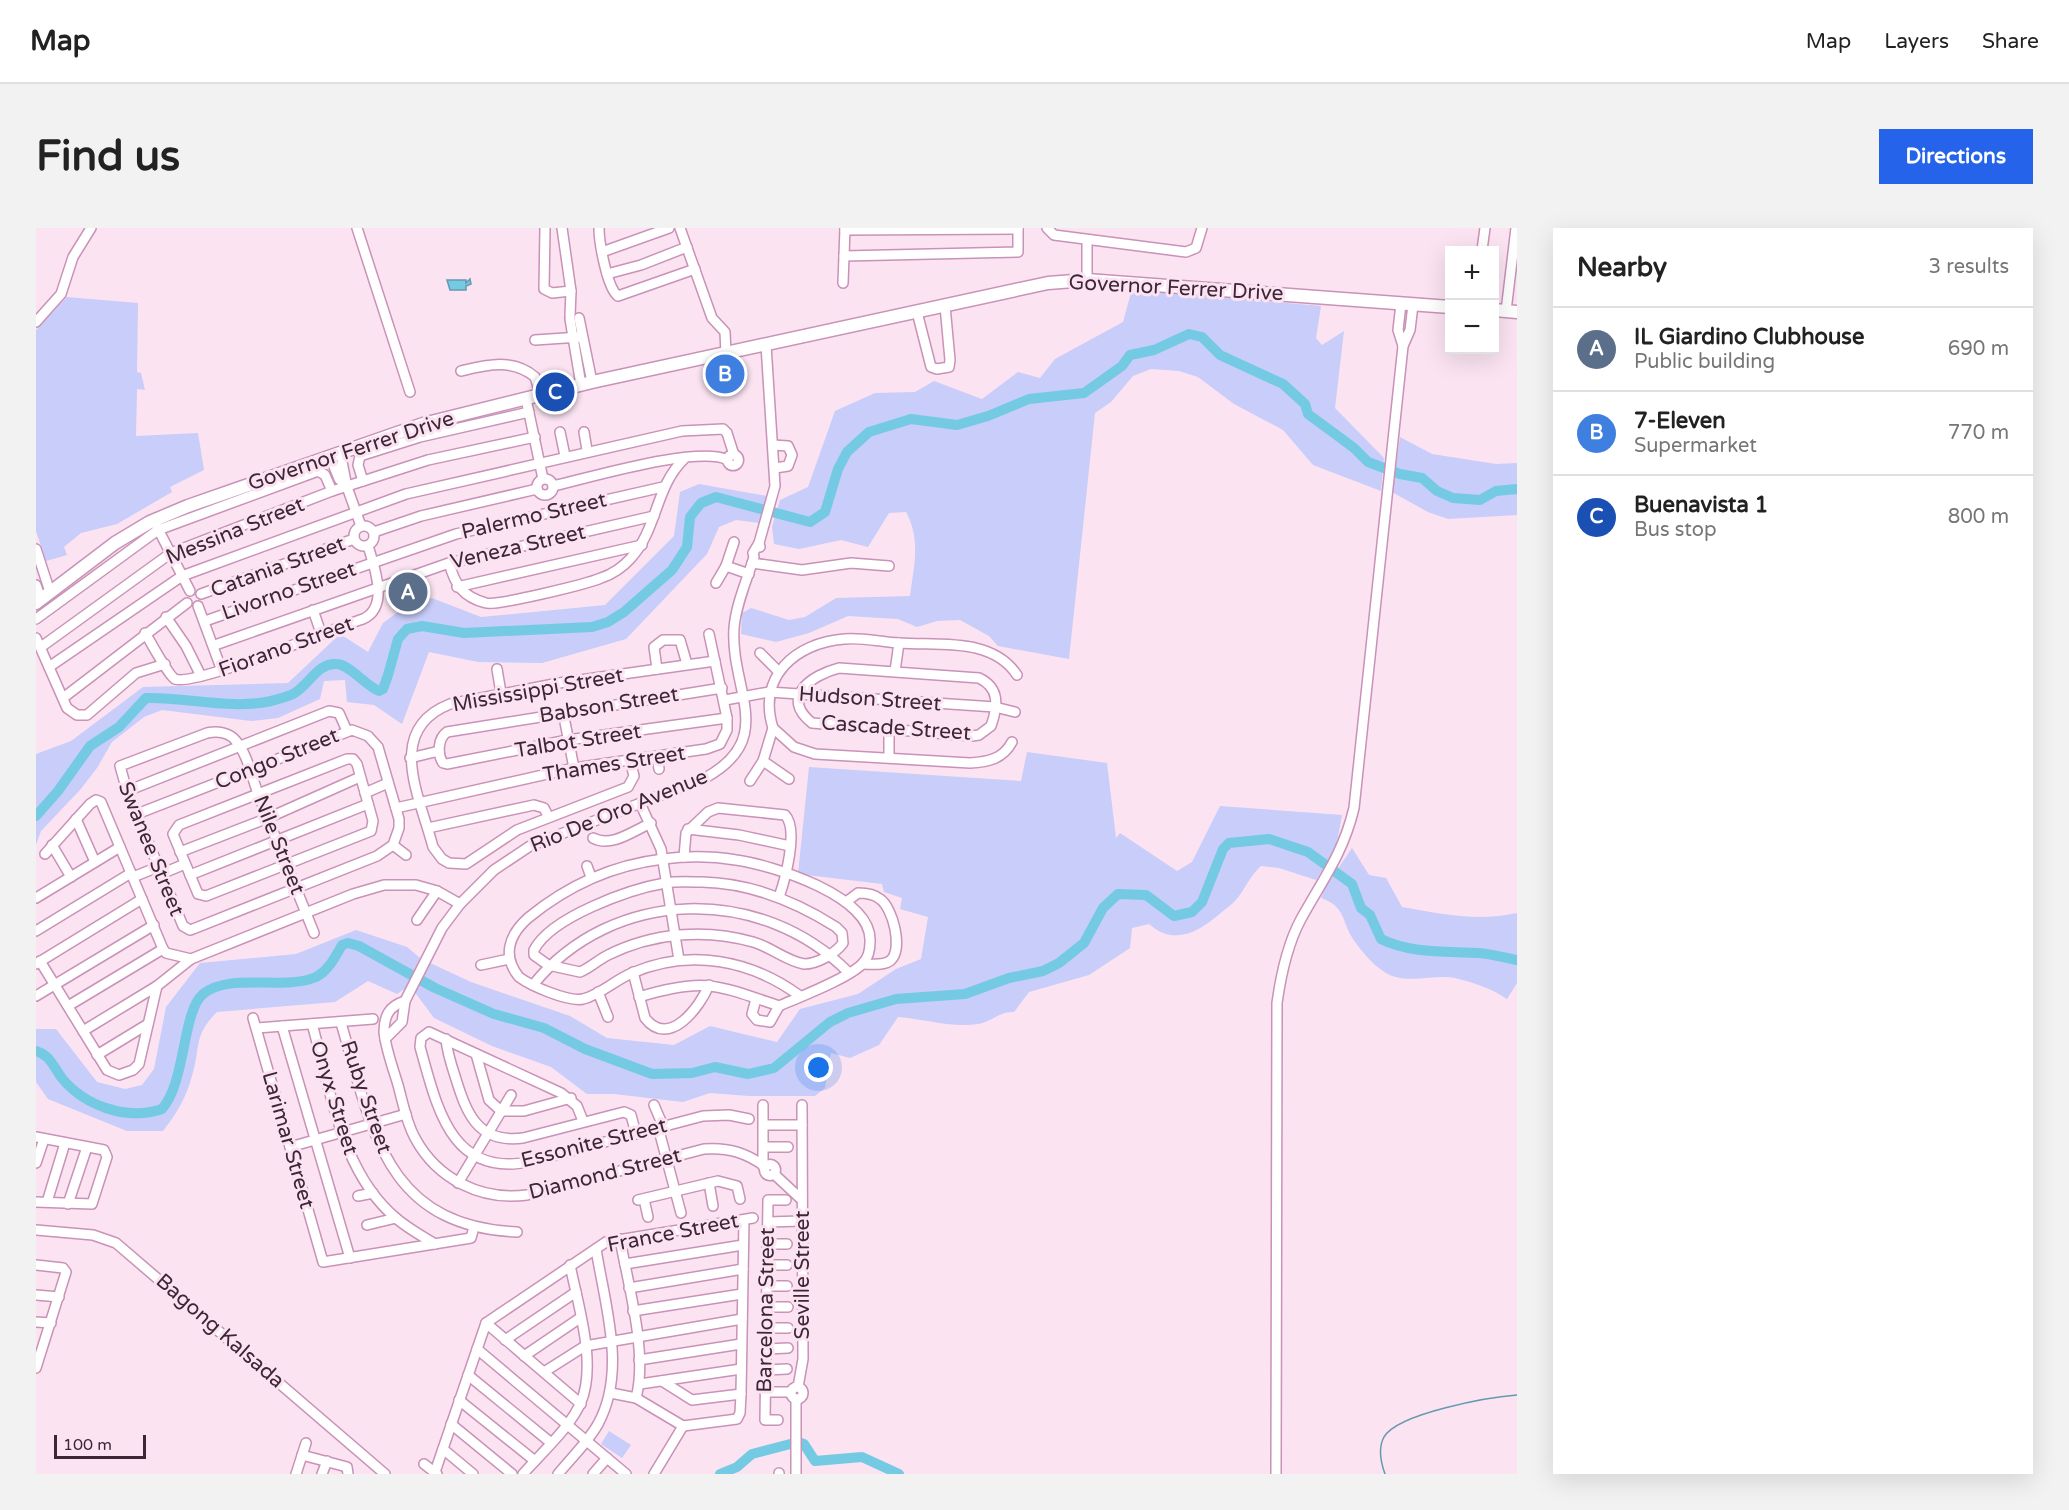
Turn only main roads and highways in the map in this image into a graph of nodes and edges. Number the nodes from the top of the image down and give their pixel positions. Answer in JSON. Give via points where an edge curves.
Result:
{"nodes":[{"id":1,"x":1445,"y":307,"type":"edge"},
{"id":2,"x":42,"y":598,"type":"edge"}],
"edges":[{"from":1,"to":2,"type":"main road","name":"Governor Ferrer Drive","via":[[1087,280],[1048,283],[586,384],[423,424],[115,543]]}]}
